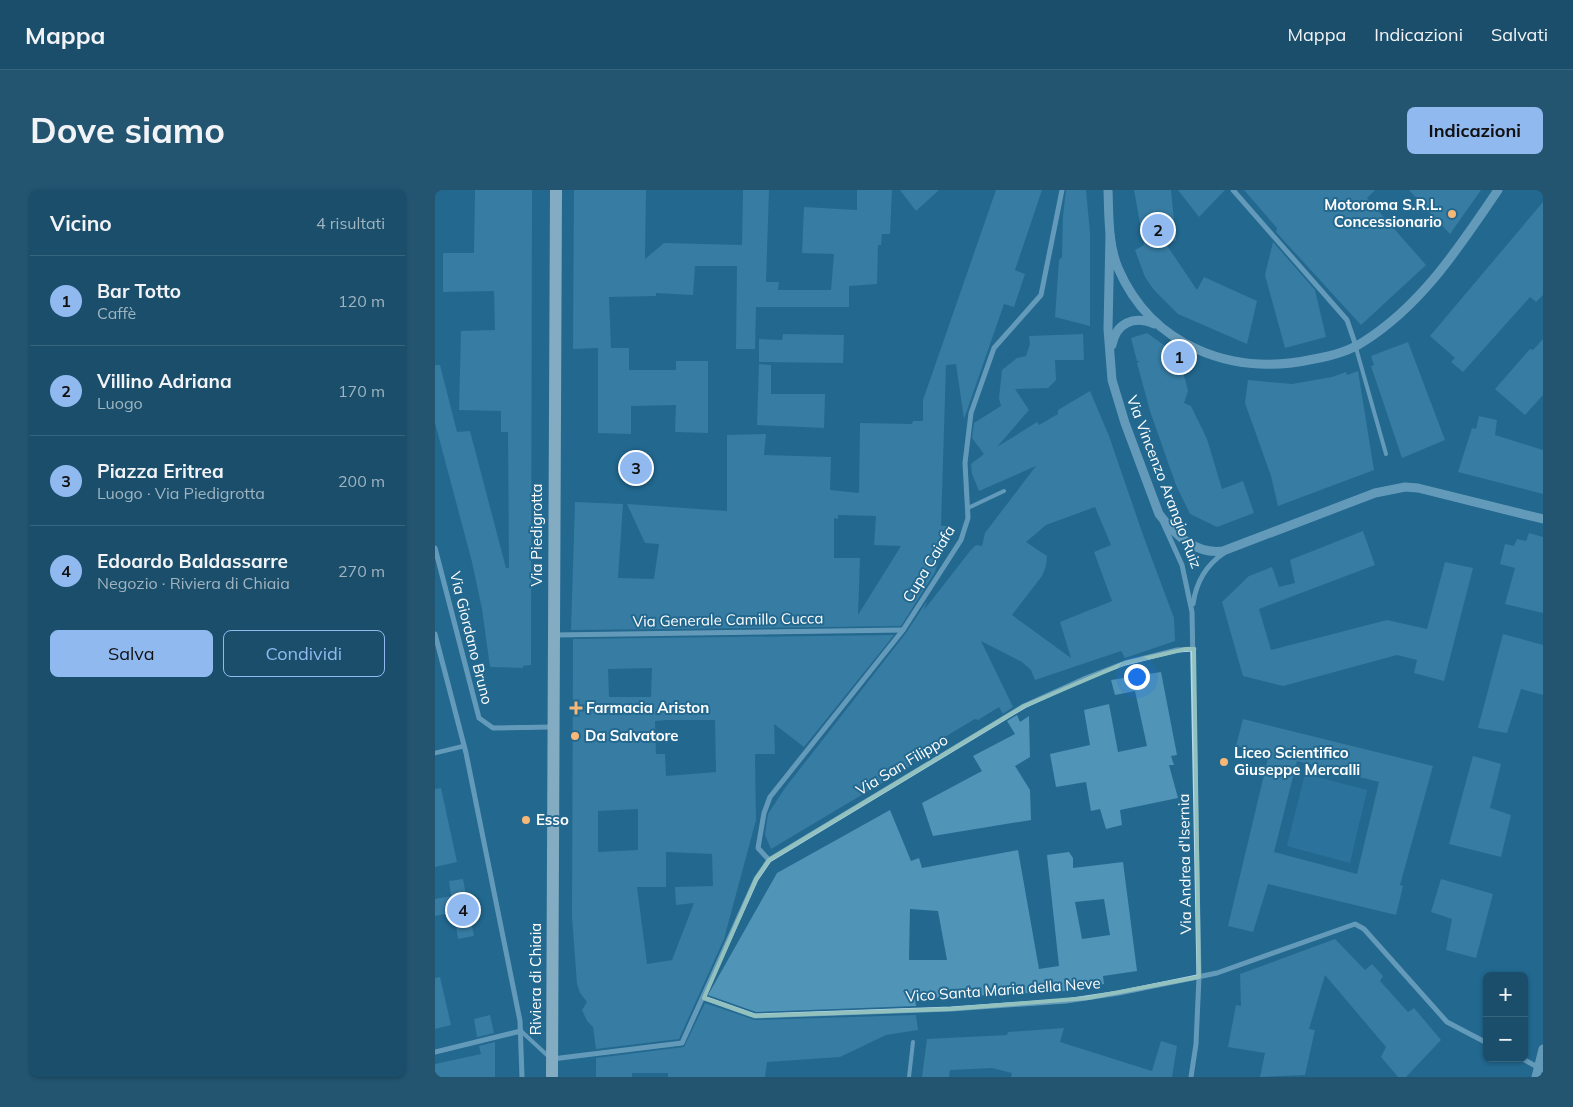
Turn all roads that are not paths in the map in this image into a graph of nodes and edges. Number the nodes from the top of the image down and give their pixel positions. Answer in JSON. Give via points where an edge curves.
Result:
{"nodes":[{"id":1,"x":556,"y":190,"type":"edge"},
{"id":2,"x":1062,"y":190,"type":"edge"},
{"id":3,"x":1107,"y":190,"type":"edge"},
{"id":4,"x":1233,"y":190,"type":"edge"},
{"id":5,"x":1498,"y":190,"type":"edge"},
{"id":6,"x":1110,"y":234,"type":"junction"},
{"id":7,"x":1157,"y":324,"type":"junction"},
{"id":8,"x":1356,"y":346,"type":"junction"},
{"id":9,"x":1110,"y":353,"type":"junction"},
{"id":10,"x":1387,"y":454,"type":"dead end"},
{"id":11,"x":1004,"y":491,"type":"dead end"},
{"id":12,"x":968,"y":508,"type":"junction"},
{"id":13,"x":1159,"y":514,"type":"junction"},
{"id":14,"x":1543,"y":518,"type":"edge"},
{"id":15,"x":435,"y":548,"type":"edge"},
{"id":16,"x":1231,"y":549,"type":"junction"},
{"id":17,"x":1192,"y":612,"type":"junction"},
{"id":18,"x":903,"y":630,"type":"junction"},
{"id":19,"x":435,"y":634,"type":"edge"},
{"id":20,"x":553,"y":635,"type":"junction"},
{"id":21,"x":1194,"y":650,"type":"junction"},
{"id":22,"x":553,"y":727,"type":"junction"},
{"id":23,"x":464,"y":746,"type":"junction"},
{"id":24,"x":435,"y":753,"type":"edge"},
{"id":25,"x":769,"y":860,"type":"junction"},
{"id":26,"x":552,"y":880,"type":"joint"},
{"id":27,"x":704,"y":998,"type":"junction"},
{"id":28,"x":521,"y":1031,"type":"junction"},
{"id":29,"x":1483,"y":1041,"type":"edge"},
{"id":30,"x":913,"y":1042,"type":"dead end"},
{"id":31,"x":435,"y":1052,"type":"edge"},
{"id":32,"x":1542,"y":1052,"type":"edge"},
{"id":33,"x":552,"y":1059,"type":"junction"},
{"id":34,"x":1528,"y":1062,"type":"edge"},
{"id":35,"x":1543,"y":1070,"type":"edge"},
{"id":36,"x":522,"y":1077,"type":"edge"},
{"id":37,"x":552,"y":1077,"type":"edge"},
{"id":38,"x":909,"y":1077,"type":"edge"},
{"id":39,"x":1191,"y":1077,"type":"edge"},
{"id":40,"x":1536,"y":1077,"type":"edge"}],
"edges":[{"from":1,"to":20,"type":"main road","name":"Via Piedigrotta"},
{"from":2,"to":12,"type":"street","name":"Cupa Caiafa","via":[[1041,295],[994,348],[971,413],[965,463]]},
{"from":3,"to":6,"type":"street"},
{"from":4,"to":8,"type":"street","via":[[1347,320]]},
{"from":5,"to":8,"type":"street","via":[[1446,266],[1412,303]]},
{"from":6,"to":7,"type":"street","via":[[1114,258],[1130,292]]},
{"from":6,"to":9,"type":"street","name":"Via Vincenzo Arangio Ruiz"},
{"from":7,"to":8,"type":"street","via":[[1205,353],[1242,363],[1295,363]]},
{"from":7,"to":9,"type":"street","via":[[1140,319],[1122,325],[1114,336]]},
{"from":8,"to":10,"type":"lane"},
{"from":9,"to":13,"type":"street","name":"Via Vincenzo Arangio Ruiz","via":[[1112,380],[1119,406]]},
{"from":11,"to":12,"type":"lane"},
{"from":12,"to":18,"type":"street","name":"Cupa Caiafa","via":[[965,529],[957,547]]},
{"from":13,"to":16,"type":"street","via":[[1176,534],[1195,547],[1213,552]]},
{"from":13,"to":17,"type":"street","name":"Via Vincenzo Arangio Ruiz","via":[[1181,565]]},
{"from":14,"to":16,"type":"street","via":[[1405,487],[1375,492]]},
{"from":15,"to":22,"type":"street","name":"Via Giordano Bruno","via":[[479,718],[493,728]]},
{"from":16,"to":17,"type":"street","via":[[1218,557],[1204,574],[1196,589]]},
{"from":17,"to":21,"type":"street","name":"Via Vincenzo Arangio Ruiz"},
{"from":18,"to":20,"type":"street","name":"Via Generale Camillo Cucca"},
{"from":18,"to":25,"type":"street","name":"Cupa Caiafa","via":[[770,797],[758,848]]},
{"from":19,"to":23,"type":"street"},
{"from":20,"to":22,"type":"main road","name":"Via Piedigrotta"},
{"from":21,"to":25,"type":"street","name":"Via San Filippo","via":[[1177,650],[1125,663],[1024,706]]},
{"from":21,"to":39,"type":"street","name":"Via Andrea d'Isernia","via":[[1199,977]]},
{"from":22,"to":26,"type":"main road","name":"Via Piedigrotta"},
{"from":23,"to":24,"type":"street"},
{"from":23,"to":28,"type":"street"},
{"from":25,"to":27,"type":"street","name":"Via San Filippo","via":[[756,879]]},
{"from":26,"to":33,"type":"main road","name":"Riviera di Chiaia"},
{"from":27,"to":29,"type":"street","name":"Vico Santa Maria della Neve","via":[[755,1016],[951,1009],[1073,1000],[1217,973],[1357,924],[1447,1022]]},
{"from":27,"to":33,"type":"street","name":"Via San Filippo","via":[[680,1044]]},
{"from":28,"to":31,"type":"street"},
{"from":28,"to":33,"type":"lane"},
{"from":28,"to":36,"type":"street"},
{"from":30,"to":38,"type":"lane"},
{"from":32,"to":40,"type":"street"},
{"from":33,"to":37,"type":"main road","name":"Riviera di Chiaia"},
{"from":34,"to":35,"type":"street"}]}
